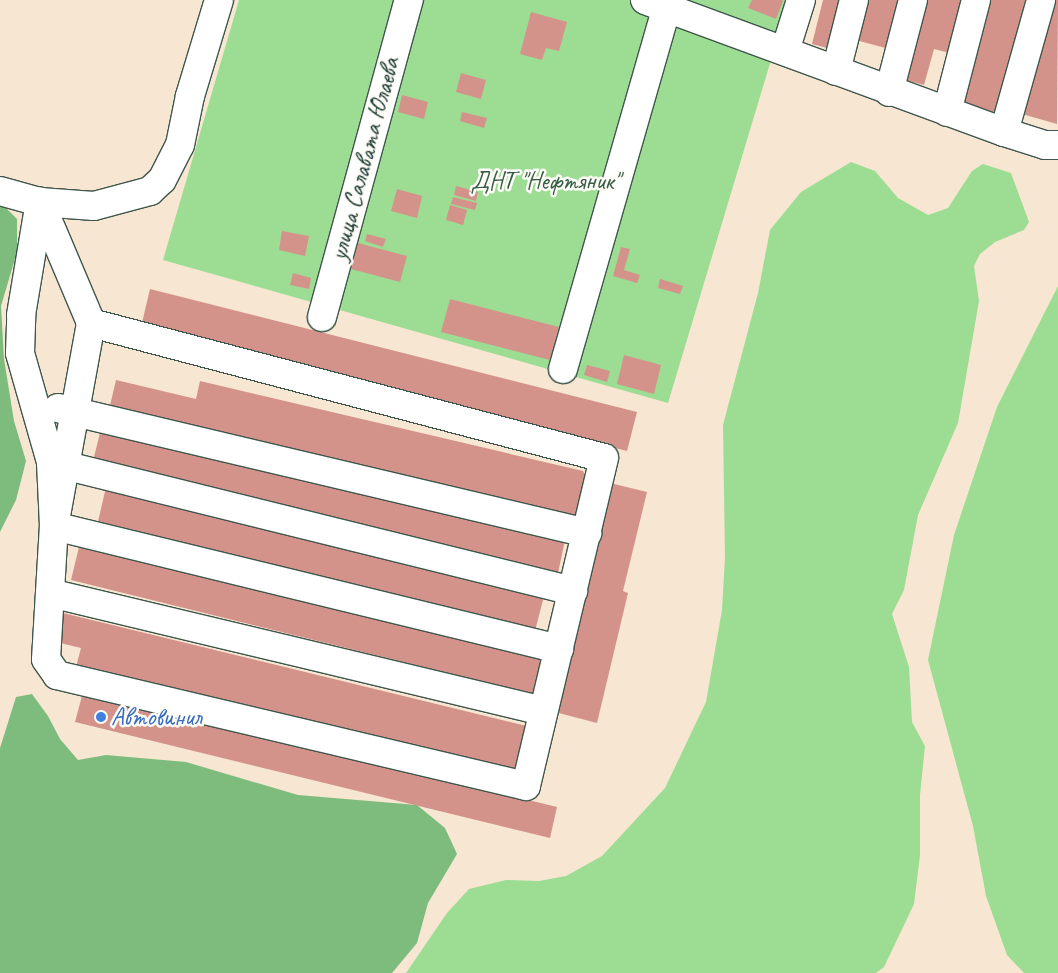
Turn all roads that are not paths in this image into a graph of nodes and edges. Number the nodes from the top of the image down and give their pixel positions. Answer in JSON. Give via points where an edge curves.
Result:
{"nodes":[{"id":1,"x":219,"y":0,"type":"edge"},
{"id":2,"x":409,"y":0,"type":"edge"},
{"id":3,"x":801,"y":0,"type":"edge"},
{"id":4,"x":854,"y":0,"type":"edge"},
{"id":5,"x":913,"y":0,"type":"edge"},
{"id":6,"x":976,"y":0,"type":"edge"},
{"id":7,"x":1040,"y":0,"type":"edge"},
{"id":8,"x":660,"y":2,"type":"edge"},
{"id":9,"x":785,"y":51,"type":"junction"},
{"id":10,"x":836,"y":71,"type":"junction"},
{"id":11,"x":889,"y":92,"type":"junction"},
{"id":12,"x":947,"y":112,"type":"junction"},
{"id":13,"x":1004,"y":132,"type":"junction"},
{"id":14,"x":1058,"y":145,"type":"edge"},
{"id":15,"x":0,"y":191,"type":"edge"},
{"id":16,"x":40,"y":202,"type":"junction"},
{"id":17,"x":322,"y":317,"type":"dead end"},
{"id":18,"x":91,"y":323,"type":"junction"},
{"id":19,"x":564,"y":370,"type":"dead end"},
{"id":20,"x":34,"y":402,"type":"junction"},
{"id":21,"x":74,"y":411,"type":"junction"},
{"id":22,"x":58,"y":464,"type":"junction"},
{"id":23,"x":54,"y":526,"type":"junction"},
{"id":24,"x":587,"y":533,"type":"junction"},
{"id":25,"x":572,"y":590,"type":"junction"},
{"id":26,"x":50,"y":593,"type":"junction"},
{"id":27,"x":558,"y":649,"type":"junction"},
{"id":28,"x":543,"y":711,"type":"junction"}],
"edges":[{"from":1,"to":16,"type":"street","via":[[195,77],[180,145],[162,180],[150,191],[94,206]]},
{"from":2,"to":17,"type":"street","name":"улица Салавата Юлаева"},
{"from":3,"to":9,"type":"street"},
{"from":4,"to":10,"type":"street"},
{"from":5,"to":11,"type":"street"},
{"from":6,"to":12,"type":"street"},
{"from":7,"to":13,"type":"street"},
{"from":8,"to":9,"type":"street"},
{"from":8,"to":19,"type":"street"},
{"from":9,"to":10,"type":"street"},
{"from":10,"to":11,"type":"street"},
{"from":11,"to":12,"type":"street"},
{"from":12,"to":13,"type":"street"},
{"from":13,"to":14,"type":"street","via":[[1045,145]]},
{"from":15,"to":16,"type":"street"},
{"from":16,"to":18,"type":"street"},
{"from":16,"to":20,"type":"street","via":[[21,315],[20,344]]},
{"from":18,"to":21,"type":"street"},
{"from":18,"to":24,"type":"street","via":[[604,458]]},
{"from":20,"to":21,"type":"street"},
{"from":20,"to":22,"type":"street"},
{"from":21,"to":22,"type":"street"},
{"from":21,"to":24,"type":"street"},
{"from":22,"to":23,"type":"street"},
{"from":22,"to":25,"type":"street"},
{"from":23,"to":26,"type":"street"},
{"from":23,"to":27,"type":"street"},
{"from":24,"to":25,"type":"street"},
{"from":25,"to":27,"type":"street"},
{"from":26,"to":28,"type":"street"},
{"from":26,"to":28,"type":"street","via":[[46,659],[57,675],[526,786]]},
{"from":27,"to":28,"type":"street"}]}
